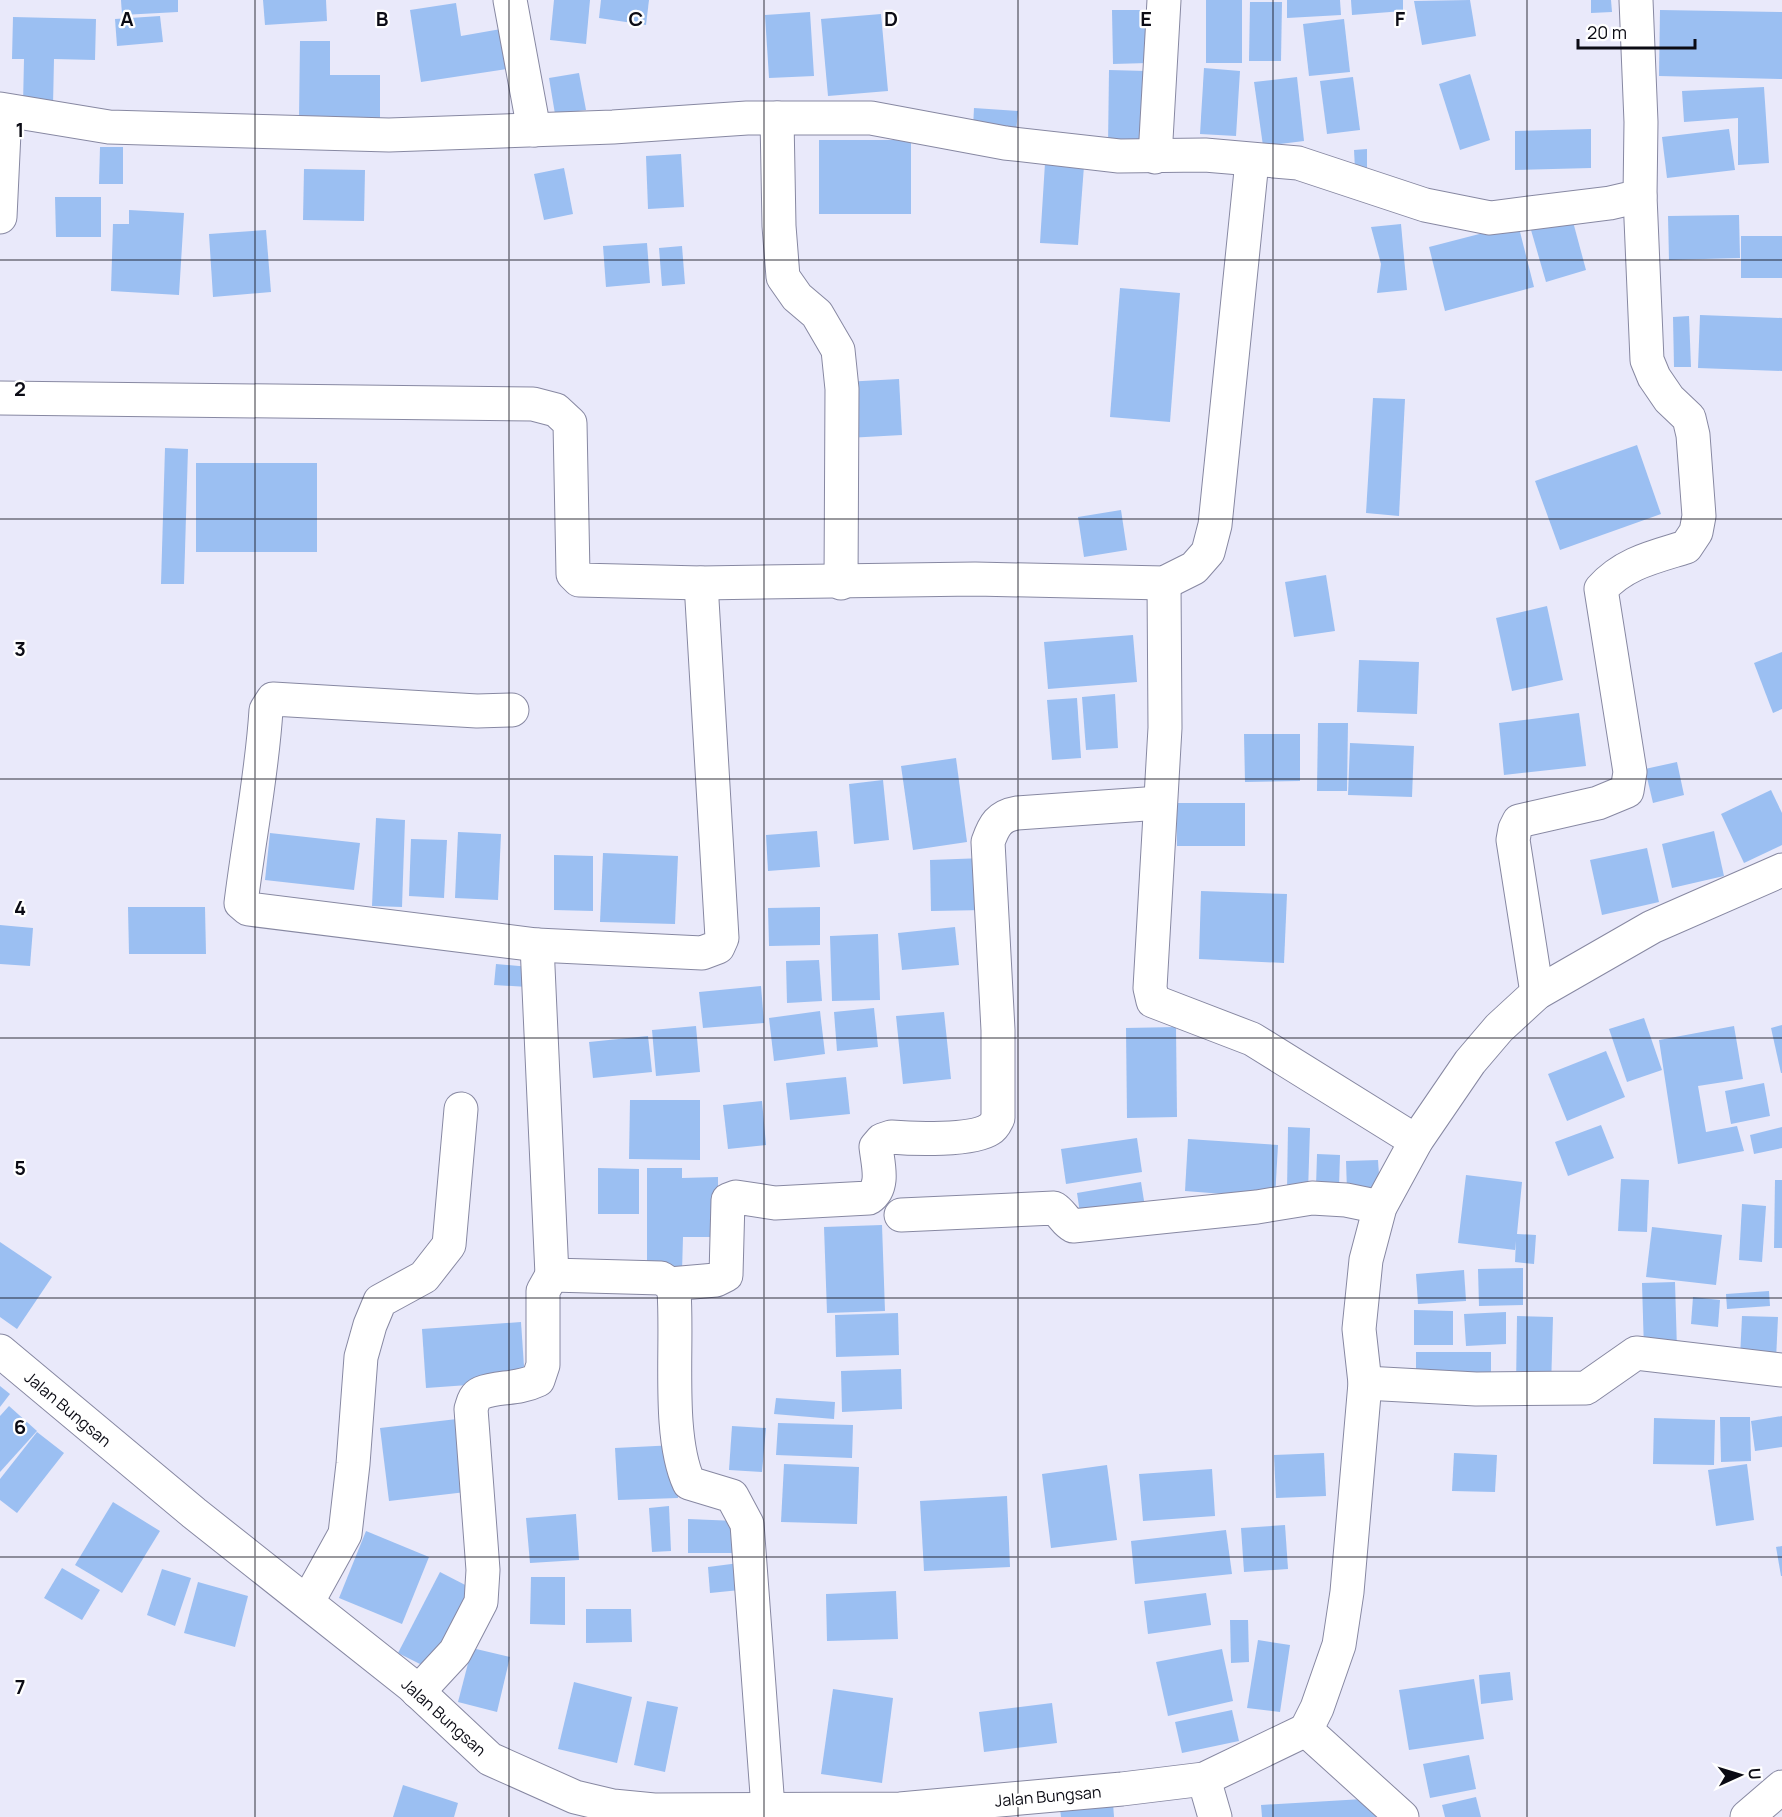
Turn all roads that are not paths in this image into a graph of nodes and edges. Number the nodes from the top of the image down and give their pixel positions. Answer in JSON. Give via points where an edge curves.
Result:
{"nodes":[{"id":1,"x":510,"y":0,"type":"edge"},
{"id":2,"x":1164,"y":0,"type":"edge"},
{"id":3,"x":1636,"y":0,"type":"edge"},
{"id":4,"x":2,"y":110,"type":"edge"},
{"id":5,"x":777,"y":118,"type":"junction"},
{"id":6,"x":534,"y":130,"type":"junction"},
{"id":7,"x":1155,"y":157,"type":"junction"},
{"id":8,"x":1252,"y":161,"type":"junction"},
{"id":9,"x":1640,"y":196,"type":"junction"},
{"id":10,"x":0,"y":217,"type":"edge"},
{"id":11,"x":0,"y":398,"type":"edge"},
{"id":12,"x":701,"y":583,"type":"junction"},
{"id":13,"x":841,"y":583,"type":"junction"},
{"id":14,"x":1164,"y":583,"type":"junction"},
{"id":15,"x":512,"y":710,"type":"dead end"},
{"id":16,"x":1160,"y":803,"type":"junction"},
{"id":17,"x":1782,"y":870,"type":"edge"},
{"id":18,"x":537,"y":945,"type":"junction"},
{"id":19,"x":1537,"y":993,"type":"junction"},
{"id":20,"x":461,"y":1109,"type":"dead end"},
{"id":21,"x":1416,"y":1141,"type":"junction"},
{"id":22,"x":1380,"y":1207,"type":"junction"},
{"id":23,"x":901,"y":1215,"type":"dead end"},
{"id":24,"x":552,"y":1275,"type":"junction"},
{"id":25,"x":670,"y":1284,"type":"junction"},
{"id":26,"x":0,"y":1351,"type":"edge"},
{"id":27,"x":1782,"y":1370,"type":"edge"},
{"id":28,"x":1365,"y":1383,"type":"junction"},
{"id":29,"x":308,"y":1601,"type":"junction"},
{"id":30,"x":418,"y":1692,"type":"junction"},
{"id":31,"x":1306,"y":1730,"type":"junction"},
{"id":32,"x":1204,"y":1779,"type":"junction"},
{"id":33,"x":1782,"y":1787,"type":"edge"},
{"id":34,"x":768,"y":1808,"type":"junction"},
{"id":35,"x":1215,"y":1817,"type":"edge"},
{"id":36,"x":1402,"y":1817,"type":"edge"},
{"id":37,"x":1747,"y":1817,"type":"edge"}],
"edges":[{"from":1,"to":6,"type":"street"},
{"from":2,"to":7,"type":"street"},
{"from":3,"to":9,"type":"street"},
{"from":4,"to":6,"type":"street","via":[[109,127],[389,135]]},
{"from":4,"to":10,"type":"street"},
{"from":5,"to":6,"type":"street"},
{"from":5,"to":7,"type":"street","via":[[871,118],[1005,143]]},
{"from":5,"to":13,"type":"street","via":[[783,278],[817,314],[838,350],[842,389]]},
{"from":7,"to":8,"type":"street","via":[[1205,156]]},
{"from":8,"to":9,"type":"street","via":[[1298,163],[1425,205],[1490,218]]},
{"from":8,"to":14,"type":"street","via":[[1215,525],[1208,552],[1194,568]]},
{"from":9,"to":19,"type":"street","via":[[1647,360],[1654,377],[1689,418],[1699,516],[1696,532],[1686,547],[1640,561],[1614,574],[1601,590],[1630,772],[1627,792],[1598,803],[1519,821],[1515,829]]},
{"from":11,"to":12,"type":"street","via":[[533,404],[556,410],[570,423],[573,574],[579,580]]},
{"from":12,"to":13,"type":"street"},
{"from":12,"to":18,"type":"street","via":[[722,938],[718,947],[702,952]]},
{"from":13,"to":14,"type":"street","via":[[975,579]]},
{"from":14,"to":16,"type":"street","via":[[1165,728]]},
{"from":15,"to":18,"type":"street","via":[[273,699],[266,710],[258,799],[250,828],[241,903],[248,909]]},
{"from":16,"to":21,"type":"street","via":[[1149,988],[1153,1001],[1252,1039]]},
{"from":16,"to":25,"type":"street","via":[[1017,813],[998,820],[992,830],[988,842],[999,1118],[993,1128],[963,1136],[882,1140],[876,1147],[877,1193],[869,1198],[775,1203],[736,1197],[728,1200],[726,1275],[716,1280]]},
{"from":17,"to":19,"type":"street","via":[[1652,927]]},
{"from":18,"to":24,"type":"street"},
{"from":19,"to":21,"type":"street","via":[[1470,1062]]},
{"from":20,"to":29,"type":"street","via":[[450,1245],[424,1277],[380,1301],[370,1325],[361,1357],[345,1534]]},
{"from":21,"to":22,"type":"street"},
{"from":22,"to":23,"type":"street","via":[[1312,1198],[1073,1226],[1054,1208]]},
{"from":22,"to":28,"type":"street","via":[[1366,1260],[1359,1329]]},
{"from":24,"to":25,"type":"street","via":[[661,1278]]},
{"from":24,"to":30,"type":"street","via":[[543,1291],[543,1365],[538,1380],[522,1388],[481,1393],[474,1399],[471,1409],[483,1569],[481,1602],[454,1652]]},
{"from":25,"to":34,"type":"street","via":[[674,1291],[677,1420],[684,1472],[689,1483],[732,1496],[747,1524]]},
{"from":26,"to":29,"type":"street","name":"Jalan Bungsan","via":[[194,1513]]},
{"from":27,"to":28,"type":"street","via":[[1636,1353],[1586,1388],[1476,1389]]},
{"from":28,"to":31,"type":"street","via":[[1339,1645]]},
{"from":29,"to":30,"type":"street","name":"Jalan Bungsan"},
{"from":30,"to":34,"type":"street","name":"Jalan Bungsan","via":[[490,1759],[575,1797],[654,1810]]},
{"from":31,"to":32,"type":"street","name":"Jalan Bungsan"},
{"from":31,"to":36,"type":"street"},
{"from":32,"to":34,"type":"street","name":"Jalan Bungsan","via":[[900,1809]]},
{"from":32,"to":35,"type":"street"},
{"from":33,"to":37,"type":"street"}]}
